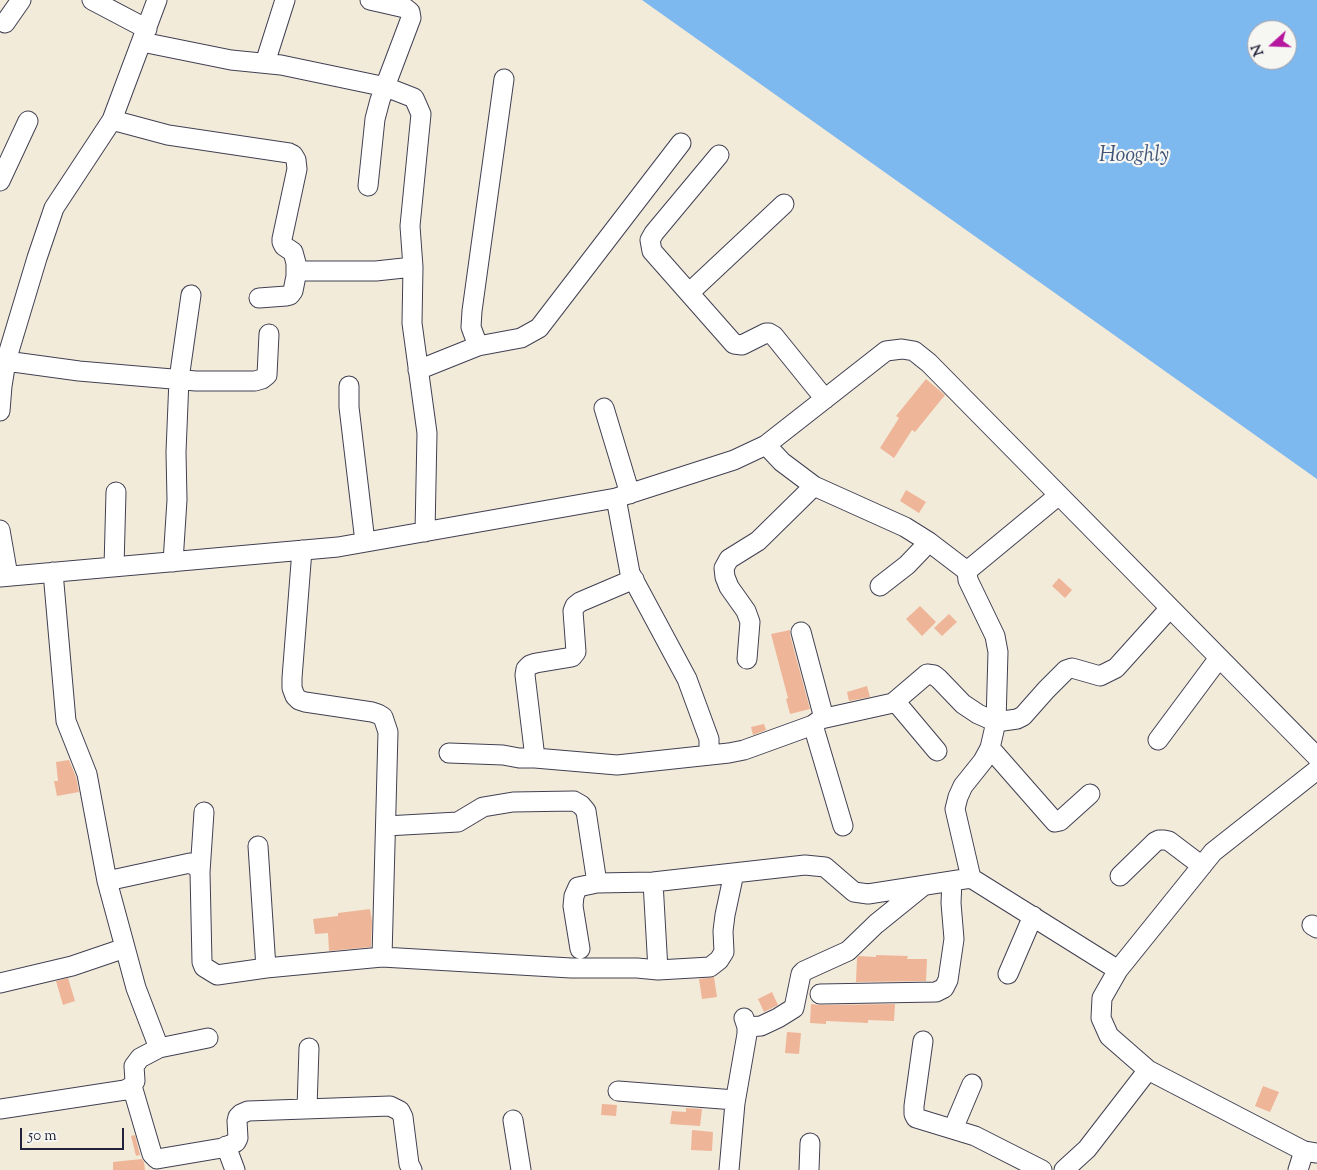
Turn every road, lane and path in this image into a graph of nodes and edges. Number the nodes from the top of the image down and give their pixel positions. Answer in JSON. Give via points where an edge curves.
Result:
{"nodes":[{"id":1,"x":21,"y":0,"type":"edge"},
{"id":2,"x":92,"y":0,"type":"edge"},
{"id":3,"x":157,"y":0,"type":"edge"},
{"id":4,"x":285,"y":0,"type":"edge"},
{"id":5,"x":370,"y":0,"type":"edge"},
{"id":6,"x":411,"y":6,"type":"edge"},
{"id":7,"x":5,"y":23,"type":"dead end"},
{"id":8,"x":144,"y":36,"type":"junction"},
{"id":9,"x":265,"y":63,"type":"junction"},
{"id":10,"x":504,"y":79,"type":"dead end"},
{"id":11,"x":386,"y":87,"type":"junction"},
{"id":12,"x":112,"y":120,"type":"junction"},
{"id":13,"x":28,"y":121,"type":"dead end"},
{"id":14,"x":681,"y":143,"type":"dead end"},
{"id":15,"x":719,"y":155,"type":"dead end"},
{"id":16,"x":0,"y":181,"type":"edge"},
{"id":17,"x":368,"y":186,"type":"dead end"},
{"id":18,"x":784,"y":204,"type":"dead end"},
{"id":19,"x":412,"y":267,"type":"junction"},
{"id":20,"x":296,"y":271,"type":"junction"},
{"id":21,"x":689,"y":293,"type":"junction"},
{"id":22,"x":191,"y":295,"type":"dead end"},
{"id":23,"x":259,"y":298,"type":"dead end"},
{"id":24,"x":269,"y":334,"type":"dead end"},
{"id":25,"x":478,"y":346,"type":"junction"},
{"id":26,"x":6,"y":361,"type":"junction"},
{"id":27,"x":418,"y":370,"type":"junction"},
{"id":28,"x":179,"y":379,"type":"junction"},
{"id":29,"x":1,"y":386,"type":"edge"},
{"id":30,"x":349,"y":386,"type":"dead end"},
{"id":31,"x":825,"y":399,"type":"junction"},
{"id":32,"x":604,"y":408,"type":"dead end"},
{"id":33,"x":0,"y":411,"type":"edge"},
{"id":34,"x":766,"y":446,"type":"junction"},
{"id":35,"x":814,"y":486,"type":"junction"},
{"id":36,"x":116,"y":492,"type":"dead end"},
{"id":37,"x":1059,"y":495,"type":"junction"},
{"id":38,"x":623,"y":496,"type":"junction"},
{"id":39,"x":0,"y":530,"type":"edge"},
{"id":40,"x":424,"y":532,"type":"junction"},
{"id":41,"x":365,"y":542,"type":"junction"},
{"id":42,"x":929,"y":542,"type":"junction"},
{"id":43,"x":302,"y":550,"type":"junction"},
{"id":44,"x":172,"y":562,"type":"junction"},
{"id":45,"x":114,"y":567,"type":"junction"},
{"id":46,"x":968,"y":571,"type":"junction"},
{"id":47,"x":53,"y":572,"type":"junction"},
{"id":48,"x":4,"y":577,"type":"edge"},
{"id":49,"x":634,"y":579,"type":"junction"},
{"id":50,"x":880,"y":586,"type":"dead end"},
{"id":51,"x":1170,"y":608,"type":"junction"},
{"id":52,"x":801,"y":632,"type":"dead end"},
{"id":53,"x":1219,"y":658,"type":"junction"},
{"id":54,"x":747,"y":659,"type":"dead end"},
{"id":55,"x":895,"y":702,"type":"junction"},
{"id":56,"x":819,"y":722,"type":"junction"},
{"id":57,"x":996,"y":722,"type":"junction"},
{"id":58,"x":1158,"y":740,"type":"dead end"},
{"id":59,"x":990,"y":748,"type":"junction"},
{"id":60,"x":937,"y":751,"type":"dead end"},
{"id":61,"x":449,"y":753,"type":"dead end"},
{"id":62,"x":710,"y":755,"type":"junction"},
{"id":63,"x":1317,"y":757,"type":"edge"},
{"id":64,"x":535,"y":758,"type":"junction"},
{"id":65,"x":1317,"y":770,"type":"edge"},
{"id":66,"x":1090,"y":794,"type":"dead end"},
{"id":67,"x":204,"y":812,"type":"dead end"},
{"id":68,"x":386,"y":826,"type":"junction"},
{"id":69,"x":843,"y":826,"type":"dead end"},
{"id":70,"x":258,"y":846,"type":"dead end"},
{"id":71,"x":1202,"y":866,"type":"junction"},
{"id":72,"x":200,"y":872,"type":"junction"},
{"id":73,"x":734,"y":873,"type":"junction"},
{"id":74,"x":1120,"y":876,"type":"dead end"},
{"id":75,"x":971,"y":878,"type":"junction"},
{"id":76,"x":107,"y":881,"type":"junction"},
{"id":77,"x":952,"y":881,"type":"junction"},
{"id":78,"x":653,"y":882,"type":"junction"},
{"id":79,"x":597,"y":883,"type":"junction"},
{"id":80,"x":925,"y":885,"type":"junction"},
{"id":81,"x":1033,"y":916,"type":"junction"},
{"id":82,"x":125,"y":948,"type":"junction"},
{"id":83,"x":580,"y":949,"type":"dead end"},
{"id":84,"x":382,"y":957,"type":"junction"},
{"id":85,"x":266,"y":968,"type":"junction"},
{"id":86,"x":658,"y":970,"type":"junction"},
{"id":87,"x":1118,"y":970,"type":"junction"},
{"id":88,"x":1008,"y":974,"type":"dead end"},
{"id":89,"x":0,"y":983,"type":"edge"},
{"id":90,"x":820,"y":994,"type":"dead end"},
{"id":91,"x":208,"y":1038,"type":"dead end"},
{"id":92,"x":923,"y":1041,"type":"dead end"},
{"id":93,"x":159,"y":1048,"type":"junction"},
{"id":94,"x":309,"y":1048,"type":"dead end"},
{"id":95,"x":1148,"y":1070,"type":"junction"},
{"id":96,"x":972,"y":1084,"type":"dead end"},
{"id":97,"x":132,"y":1086,"type":"junction"},
{"id":98,"x":618,"y":1091,"type":"dead end"},
{"id":99,"x":735,"y":1100,"type":"junction"},
{"id":100,"x":307,"y":1108,"type":"junction"},
{"id":101,"x":0,"y":1109,"type":"edge"},
{"id":102,"x":512,"y":1120,"type":"dead end"},
{"id":103,"x":953,"y":1129,"type":"junction"},
{"id":104,"x":810,"y":1143,"type":"dead end"},
{"id":105,"x":226,"y":1146,"type":"junction"},
{"id":106,"x":1310,"y":1152,"type":"edge"},
{"id":107,"x":235,"y":1170,"type":"edge"},
{"id":108,"x":412,"y":1170,"type":"edge"},
{"id":109,"x":521,"y":1170,"type":"edge"},
{"id":110,"x":729,"y":1170,"type":"edge"},
{"id":111,"x":809,"y":1170,"type":"edge"},
{"id":112,"x":1042,"y":1170,"type":"edge"},
{"id":113,"x":1064,"y":1170,"type":"edge"},
{"id":114,"x":1298,"y":1170,"type":"edge"}],
"edges":[{"from":1,"to":7,"type":"street"},
{"from":2,"to":8,"type":"street"},
{"from":3,"to":8,"type":"street"},
{"from":4,"to":9,"type":"street"},
{"from":5,"to":6,"type":"street","via":[[405,8]]},
{"from":6,"to":11,"type":"street","via":[[411,18]]},
{"from":8,"to":9,"type":"street","via":[[231,60]]},
{"from":8,"to":12,"type":"street"},
{"from":9,"to":11,"type":"street"},
{"from":10,"to":25,"type":"street","via":[[472,311],[471,326]]},
{"from":11,"to":17,"type":"street","via":[[375,119]]},
{"from":11,"to":19,"type":"street","via":[[414,98],[421,114],[410,226]]},
{"from":12,"to":20,"type":"street","via":[[168,135],[293,155],[297,169],[282,239],[284,246],[293,252]]},
{"from":12,"to":26,"type":"street","via":[[54,208]]},
{"from":13,"to":16,"type":"street"},
{"from":14,"to":25,"type":"street","via":[[538,328],[522,338]]},
{"from":15,"to":21,"type":"street","via":[[650,240],[652,251]]},
{"from":18,"to":21,"type":"street"},
{"from":19,"to":20,"type":"street","via":[[376,271]]},
{"from":19,"to":27,"type":"street","via":[[412,323]]},
{"from":20,"to":23,"type":"street","via":[[290,295]]},
{"from":21,"to":31,"type":"street","via":[[734,344],[742,345],[766,333],[774,336]]},
{"from":22,"to":28,"type":"street"},
{"from":24,"to":28,"type":"street","via":[[267,375],[262,379]]},
{"from":25,"to":27,"type":"street"},
{"from":26,"to":28,"type":"street"},
{"from":26,"to":29,"type":"street"},
{"from":27,"to":40,"type":"street","via":[[427,433]]},
{"from":28,"to":44,"type":"street","via":[[177,500]]},
{"from":29,"to":33,"type":"street"},
{"from":30,"to":41,"type":"street"},
{"from":31,"to":34,"type":"street"},
{"from":31,"to":37,"type":"street","via":[[886,350],[914,352],[929,363]]},
{"from":32,"to":38,"type":"street"},
{"from":34,"to":35,"type":"street"},
{"from":34,"to":38,"type":"street","via":[[734,460]]},
{"from":35,"to":42,"type":"street","via":[[905,527]]},
{"from":35,"to":54,"type":"street","via":[[758,541],[729,559],[724,568],[729,587],[750,622]]},
{"from":36,"to":45,"type":"street"},
{"from":37,"to":46,"type":"street"},
{"from":37,"to":51,"type":"street"},
{"from":38,"to":40,"type":"street"},
{"from":38,"to":49,"type":"street","via":[[630,572]]},
{"from":39,"to":48,"type":"street"},
{"from":40,"to":41,"type":"street"},
{"from":41,"to":43,"type":"street"},
{"from":42,"to":46,"type":"street"},
{"from":42,"to":50,"type":"street"},
{"from":43,"to":44,"type":"street"},
{"from":43,"to":68,"type":"street","via":[[292,688],[295,696],[305,702],[372,712],[383,718],[388,732]]},
{"from":44,"to":45,"type":"street"},
{"from":45,"to":47,"type":"street"},
{"from":46,"to":57,"type":"street","via":[[968,580],[995,636],[998,652]]},
{"from":47,"to":48,"type":"street"},
{"from":47,"to":76,"type":"street","via":[[66,721],[87,774]]},
{"from":49,"to":62,"type":"street","via":[[687,680],[709,739]]},
{"from":49,"to":64,"type":"street","via":[[575,606],[576,652],[572,657],[536,663],[526,669]]},
{"from":51,"to":53,"type":"street"},
{"from":51,"to":57,"type":"street","via":[[1116,668],[1100,676],[1072,668],[1066,670],[1024,716]]},
{"from":52,"to":56,"type":"street"},
{"from":53,"to":58,"type":"street"},
{"from":53,"to":63,"type":"street"},
{"from":55,"to":56,"type":"street"},
{"from":55,"to":57,"type":"street","via":[[931,674],[963,704]]},
{"from":55,"to":60,"type":"street"},
{"from":56,"to":62,"type":"street","via":[[744,750]]},
{"from":56,"to":69,"type":"street"},
{"from":57,"to":59,"type":"street"},
{"from":59,"to":66,"type":"street","via":[[1055,822]]},
{"from":59,"to":75,"type":"street","via":[[963,786],[955,809]]},
{"from":61,"to":64,"type":"street"},
{"from":62,"to":64,"type":"street","via":[[618,765]]},
{"from":65,"to":71,"type":"street","via":[[1213,852]]},
{"from":67,"to":72,"type":"street"},
{"from":68,"to":79,"type":"street","via":[[458,822],[483,807],[513,802],[574,801],[586,811]]},
{"from":68,"to":84,"type":"street"},
{"from":70,"to":85,"type":"street"},
{"from":71,"to":74,"type":"street","via":[[1169,841],[1159,840]]},
{"from":71,"to":87,"type":"street"},
{"from":72,"to":76,"type":"street","via":[[190,863]]},
{"from":72,"to":85,"type":"street","via":[[204,968],[218,975]]},
{"from":73,"to":78,"type":"street"},
{"from":73,"to":80,"type":"street","via":[[805,865],[825,867],[854,892],[868,894]]},
{"from":73,"to":86,"type":"street","via":[[725,915],[724,952],[719,960],[710,966]]},
{"from":75,"to":77,"type":"street"},
{"from":75,"to":81,"type":"street"},
{"from":76,"to":82,"type":"street"},
{"from":77,"to":80,"type":"street"},
{"from":77,"to":90,"type":"street","via":[[954,939],[944,988],[936,992]]},
{"from":78,"to":79,"type":"street"},
{"from":78,"to":86,"type":"street"},
{"from":79,"to":83,"type":"street","via":[[578,887],[574,896]]},
{"from":80,"to":99,"type":"street","via":[[876,924],[853,948],[804,971],[794,1008],[761,1026],[746,1023]]},
{"from":81,"to":87,"type":"street"},
{"from":81,"to":88,"type":"street"},
{"from":82,"to":89,"type":"street","via":[[72,966]]},
{"from":82,"to":93,"type":"street"},
{"from":84,"to":85,"type":"street"},
{"from":84,"to":86,"type":"street"},
{"from":87,"to":95,"type":"street","via":[[1102,998],[1102,1018],[1109,1036]]},
{"from":91,"to":93,"type":"street"},
{"from":92,"to":103,"type":"street","via":[[914,1114],[923,1121]]},
{"from":93,"to":97,"type":"street","via":[[136,1062]]},
{"from":94,"to":100,"type":"street"},
{"from":95,"to":106,"type":"street"},
{"from":95,"to":113,"type":"street","via":[[1087,1149]]},
{"from":96,"to":103,"type":"street"},
{"from":97,"to":101,"type":"street","via":[[125,1090]]},
{"from":97,"to":105,"type":"street","via":[[154,1157],[158,1159]]},
{"from":98,"to":99,"type":"street"},
{"from":99,"to":110,"type":"street"},
{"from":100,"to":105,"type":"street","via":[[241,1114],[237,1121],[238,1138]]},
{"from":100,"to":108,"type":"street","via":[[396,1108],[403,1117]]},
{"from":102,"to":109,"type":"street"},
{"from":103,"to":112,"type":"street","via":[[975,1136]]},
{"from":104,"to":111,"type":"street"},
{"from":105,"to":107,"type":"street"},
{"from":106,"to":114,"type":"street"}]}
